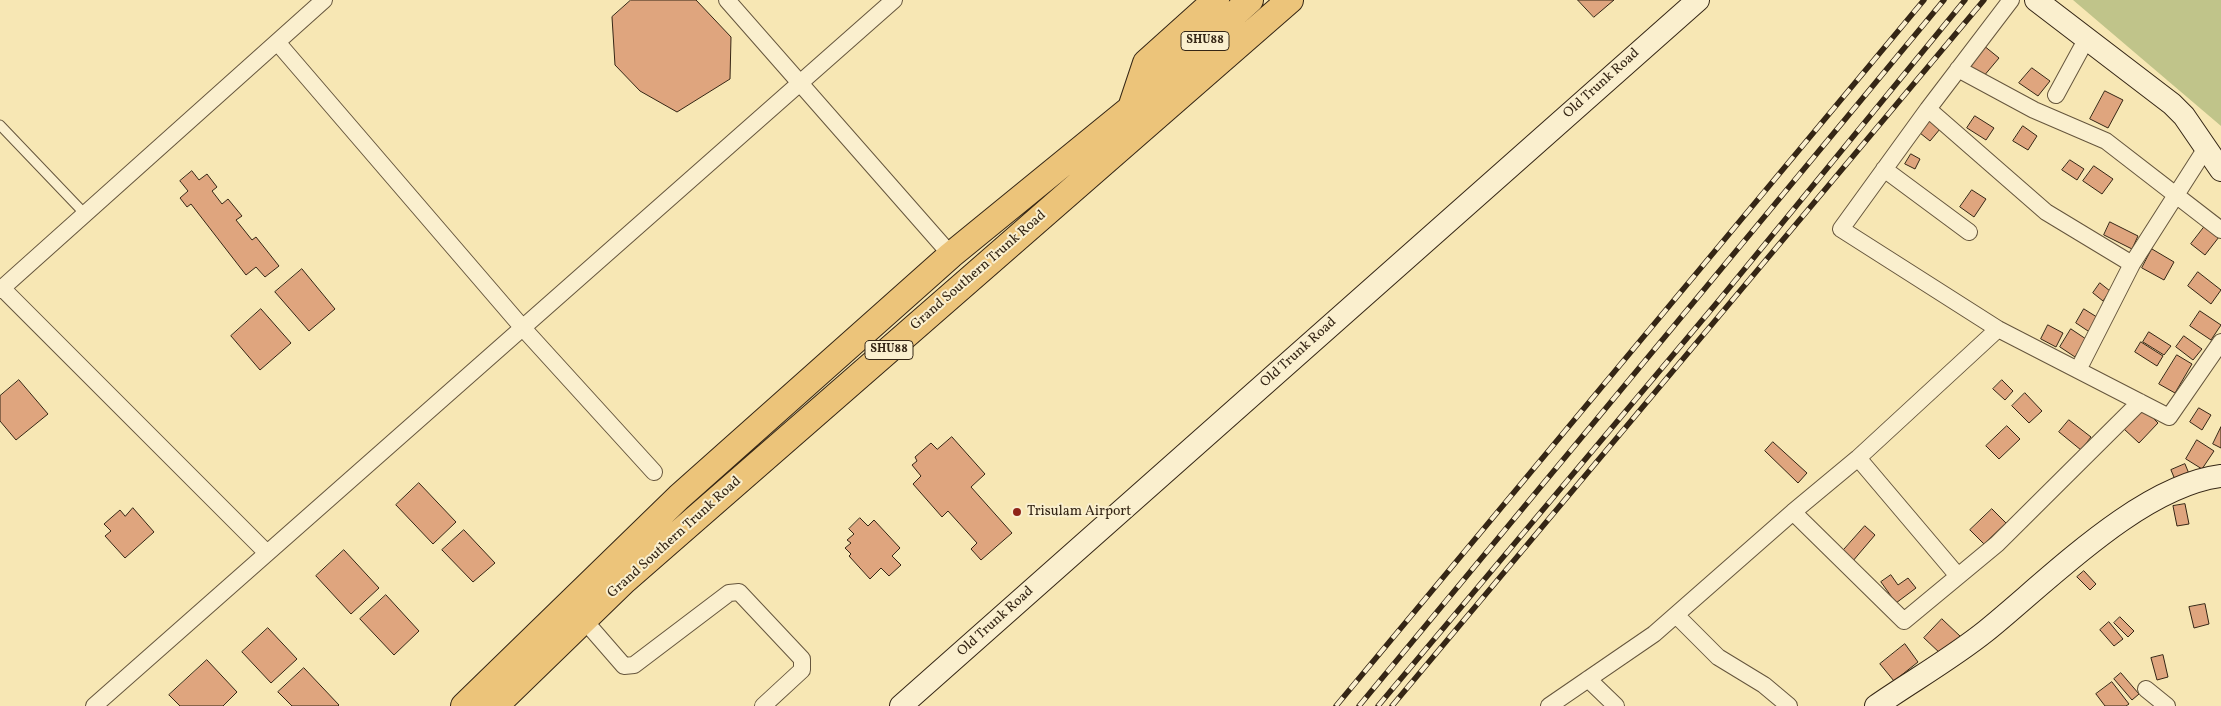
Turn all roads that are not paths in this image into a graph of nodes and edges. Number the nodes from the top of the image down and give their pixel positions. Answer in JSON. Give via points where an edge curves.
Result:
{"nodes":[{"id":1,"x":324,"y":0,"type":"edge"},
{"id":2,"x":727,"y":0,"type":"edge"},
{"id":3,"x":894,"y":0,"type":"edge"},
{"id":4,"x":1216,"y":0,"type":"edge"},
{"id":5,"x":1250,"y":0,"type":"edge"},
{"id":6,"x":1290,"y":0,"type":"edge"},
{"id":7,"x":1698,"y":0,"type":"edge"},
{"id":8,"x":2011,"y":0,"type":"edge"},
{"id":9,"x":2036,"y":0,"type":"edge"},
{"id":10,"x":2087,"y":38,"type":"junction"},
{"id":11,"x":277,"y":42,"type":"junction"},
{"id":12,"x":1958,"y":69,"type":"junction"},
{"id":13,"x":798,"y":83,"type":"junction"},
{"id":14,"x":2056,"y":94,"type":"dead end"},
{"id":15,"x":1130,"y":109,"type":"junction"},
{"id":16,"x":1928,"y":109,"type":"junction"},
{"id":17,"x":0,"y":125,"type":"edge"},
{"id":18,"x":2206,"y":148,"type":"junction"},
{"id":19,"x":1884,"y":169,"type":"junction"},
{"id":20,"x":2221,"y":170,"type":"edge"},
{"id":21,"x":2176,"y":195,"type":"junction"},
{"id":22,"x":85,"y":214,"type":"junction"},
{"id":23,"x":2221,"y":230,"type":"edge"},
{"id":24,"x":1969,"y":232,"type":"dead end"},
{"id":25,"x":952,"y":255,"type":"junction"},
{"id":26,"x":2132,"y":264,"type":"junction"},
{"id":27,"x":1,"y":289,"type":"edge"},
{"id":28,"x":522,"y":327,"type":"junction"},
{"id":29,"x":1998,"y":329,"type":"junction"},
{"id":30,"x":2221,"y":342,"type":"edge"},
{"id":31,"x":2078,"y":370,"type":"junction"},
{"id":32,"x":2140,"y":402,"type":"junction"},
{"id":33,"x":1858,"y":458,"type":"junction"},
{"id":34,"x":654,"y":472,"type":"dead end"},
{"id":35,"x":2221,"y":476,"type":"edge"},
{"id":36,"x":1793,"y":512,"type":"junction"},
{"id":37,"x":267,"y":553,"type":"junction"},
{"id":38,"x":1958,"y":576,"type":"junction"},
{"id":39,"x":1676,"y":615,"type":"junction"},
{"id":40,"x":584,"y":620,"type":"junction"},
{"id":41,"x":1588,"y":679,"type":"junction"},
{"id":42,"x":2146,"y":689,"type":"dead end"},
{"id":43,"x":94,"y":706,"type":"edge"},
{"id":44,"x":464,"y":706,"type":"edge"},
{"id":45,"x":495,"y":706,"type":"edge"},
{"id":46,"x":763,"y":706,"type":"edge"},
{"id":47,"x":900,"y":706,"type":"edge"},
{"id":48,"x":1549,"y":706,"type":"edge"},
{"id":49,"x":1616,"y":706,"type":"edge"},
{"id":50,"x":1789,"y":706,"type":"edge"},
{"id":51,"x":1876,"y":706,"type":"edge"},
{"id":52,"x":2167,"y":706,"type":"edge"}],
"edges":[{"from":1,"to":11,"type":"street"},
{"from":2,"to":13,"type":"street"},
{"from":3,"to":13,"type":"street"},
{"from":4,"to":15,"type":"main road","via":[[1146,63]]},
{"from":5,"to":15,"type":"main road","number":"SHU88"},
{"from":6,"to":40,"type":"main road","name":"Grand Southern Trunk Road","number":"SHU88","via":[[624,581]]},
{"from":7,"to":47,"type":"street","name":"Old Trunk Road"},
{"from":8,"to":12,"type":"street"},
{"from":9,"to":10,"type":"street"},
{"from":10,"to":14,"type":"street"},
{"from":10,"to":18,"type":"street","via":[[2172,104]]},
{"from":11,"to":22,"type":"street"},
{"from":11,"to":28,"type":"street"},
{"from":12,"to":16,"type":"street"},
{"from":12,"to":21,"type":"street","via":[[2034,110],[2106,141]]},
{"from":13,"to":25,"type":"street"},
{"from":13,"to":28,"type":"street"},
{"from":15,"to":25,"type":"main road","name":"Grand Southern Trunk Road","number":"SHU88"},
{"from":16,"to":19,"type":"street"},
{"from":16,"to":26,"type":"street","via":[[2046,212]]},
{"from":17,"to":22,"type":"lane"},
{"from":18,"to":20,"type":"street"},
{"from":18,"to":21,"type":"street"},
{"from":19,"to":24,"type":"street"},
{"from":19,"to":29,"type":"street","via":[[1841,230]]},
{"from":21,"to":23,"type":"street"},
{"from":21,"to":26,"type":"street"},
{"from":22,"to":27,"type":"street"},
{"from":25,"to":44,"type":"main road","name":"Grand Southern Trunk Road","number":"SHU88","via":[[679,497]]},
{"from":26,"to":31,"type":"street"},
{"from":27,"to":37,"type":"street"},
{"from":28,"to":34,"type":"street"},
{"from":28,"to":37,"type":"street"},
{"from":29,"to":31,"type":"street"},
{"from":29,"to":33,"type":"street"},
{"from":30,"to":32,"type":"street","via":[[2169,417]]},
{"from":31,"to":32,"type":"street"},
{"from":32,"to":38,"type":"street","via":[[1997,544]]},
{"from":33,"to":36,"type":"street"},
{"from":33,"to":38,"type":"street"},
{"from":35,"to":51,"type":"street","via":[[2200,479],[2117,524],[1984,632]]},
{"from":36,"to":38,"type":"street","via":[[1904,620]]},
{"from":36,"to":39,"type":"street"},
{"from":37,"to":43,"type":"street"},
{"from":39,"to":41,"type":"street"},
{"from":39,"to":50,"type":"street","via":[[1718,657],[1764,685]]},
{"from":40,"to":45,"type":"main road","name":"Grand Southern Trunk Road","number":"SHU88"},
{"from":40,"to":46,"type":"street","via":[[624,666],[634,665],[729,593],[739,592],[802,659],[802,670]]},
{"from":41,"to":48,"type":"street"},
{"from":41,"to":49,"type":"street"},
{"from":42,"to":52,"type":"street"}]}
